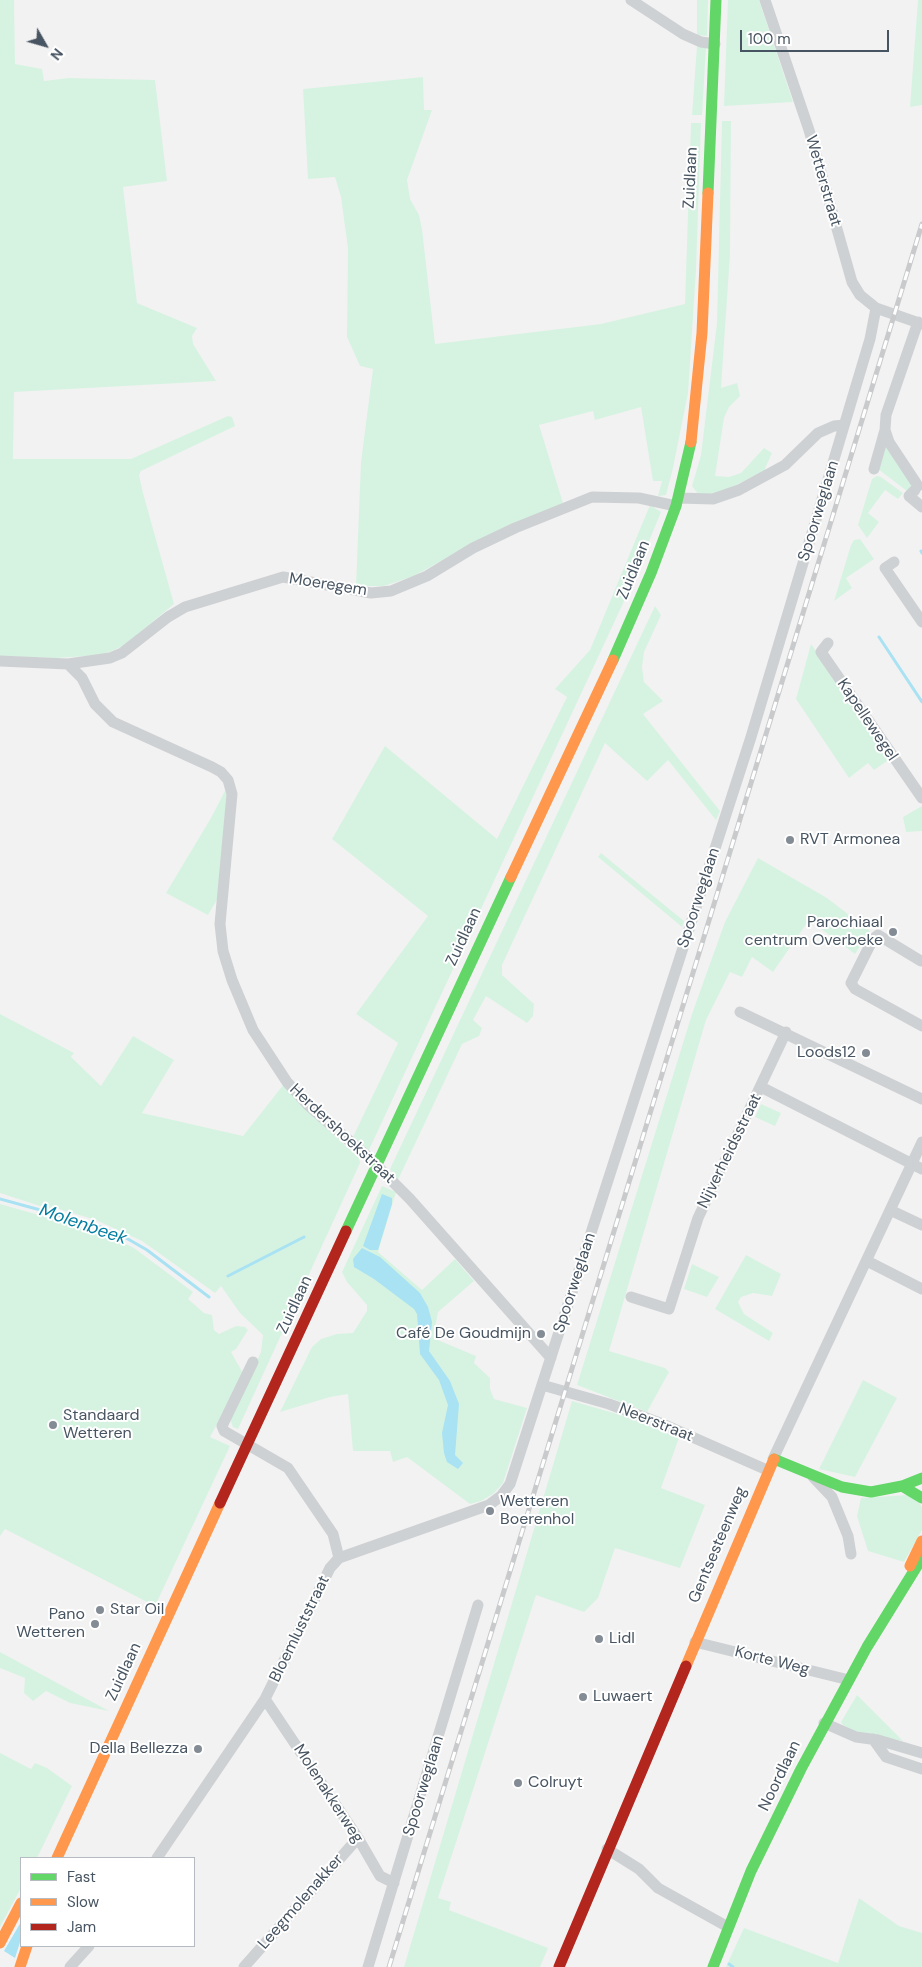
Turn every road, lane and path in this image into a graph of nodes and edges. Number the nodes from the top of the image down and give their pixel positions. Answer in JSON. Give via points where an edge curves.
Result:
{"nodes":[{"id":1,"x":631,"y":0,"type":"edge"},
{"id":2,"x":716,"y":0,"type":"edge"},
{"id":3,"x":765,"y":0,"type":"edge"},
{"id":4,"x":715,"y":44,"type":"junction"},
{"id":5,"x":876,"y":308,"type":"junction"},
{"id":6,"x":920,"y":323,"type":"edge"},
{"id":7,"x":844,"y":425,"type":"junction"},
{"id":8,"x":885,"y":430,"type":"junction"},
{"id":9,"x":874,"y":469,"type":"dead end"},
{"id":10,"x":677,"y":502,"type":"junction"},
{"id":11,"x":922,"y":507,"type":"edge"},
{"id":12,"x":894,"y":562,"type":"dead end"},
{"id":13,"x":922,"y":622,"type":"edge"},
{"id":14,"x":828,"y":643,"type":"dead end"},
{"id":15,"x":0,"y":661,"type":"edge"},
{"id":16,"x":68,"y":664,"type":"junction"},
{"id":17,"x":921,"y":801,"type":"edge"},
{"id":18,"x":921,"y":961,"type":"edge"},
{"id":19,"x":740,"y":1012,"type":"dead end"},
{"id":20,"x":922,"y":1026,"type":"edge"},
{"id":21,"x":786,"y":1032,"type":"junction"},
{"id":22,"x":761,"y":1087,"type":"junction"},
{"id":23,"x":922,"y":1099,"type":"edge"},
{"id":24,"x":922,"y":1142,"type":"edge"},
{"id":25,"x":377,"y":1166,"type":"junction"},
{"id":26,"x":917,"y":1166,"type":"edge"},
{"id":27,"x":890,"y":1210,"type":"junction"},
{"id":28,"x":922,"y":1226,"type":"edge"},
{"id":29,"x":867,"y":1261,"type":"junction"},
{"id":30,"x":922,"y":1289,"type":"edge"},
{"id":31,"x":631,"y":1297,"type":"dead end"},
{"id":32,"x":551,"y":1358,"type":"junction"},
{"id":33,"x":253,"y":1362,"type":"dead end"},
{"id":34,"x":542,"y":1385,"type":"junction"},
{"id":35,"x":247,"y":1446,"type":"junction"},
{"id":36,"x":773,"y":1459,"type":"junction"},
{"id":37,"x":767,"y":1470,"type":"junction"},
{"id":38,"x":812,"y":1476,"type":"junction"},
{"id":39,"x":922,"y":1478,"type":"edge"},
{"id":40,"x":510,"y":1484,"type":"joint"},
{"id":41,"x":902,"y":1486,"type":"junction"},
{"id":42,"x":922,"y":1498,"type":"edge"},
{"id":43,"x":922,"y":1541,"type":"edge"},
{"id":44,"x":851,"y":1554,"type":"dead end"},
{"id":45,"x":339,"y":1558,"type":"junction"},
{"id":46,"x":922,"y":1558,"type":"edge"},
{"id":47,"x":478,"y":1605,"type":"dead end"},
{"id":48,"x":891,"y":1606,"type":"junction"},
{"id":49,"x":694,"y":1642,"type":"junction"},
{"id":50,"x":848,"y":1680,"type":"junction"},
{"id":51,"x":265,"y":1699,"type":"junction"},
{"id":52,"x":824,"y":1723,"type":"junction"},
{"id":53,"x":873,"y":1739,"type":"junction"},
{"id":54,"x":922,"y":1753,"type":"edge"},
{"id":55,"x":922,"y":1770,"type":"edge"},
{"id":56,"x":358,"y":1838,"type":"junction"},
{"id":57,"x":63,"y":1841,"type":"junction"},
{"id":58,"x":607,"y":1849,"type":"junction"},
{"id":59,"x":51,"y":1857,"type":"edge"},
{"id":60,"x":57,"y":1857,"type":"edge"},
{"id":61,"x":158,"y":1857,"type":"edge"},
{"id":62,"x":394,"y":1883,"type":"junction"},
{"id":63,"x":20,"y":1905,"type":"edge"},
{"id":64,"x":728,"y":1928,"type":"junction"},
{"id":65,"x":0,"y":1943,"type":"edge"},
{"id":66,"x":27,"y":1947,"type":"edge"},
{"id":67,"x":89,"y":1947,"type":"edge"},
{"id":68,"x":20,"y":1967,"type":"edge"},
{"id":69,"x":70,"y":1967,"type":"edge"},
{"id":70,"x":244,"y":1967,"type":"edge"},
{"id":71,"x":368,"y":1967,"type":"edge"},
{"id":72,"x":559,"y":1967,"type":"edge"},
{"id":73,"x":712,"y":1967,"type":"edge"}],
"edges":[{"from":1,"to":4,"type":"street","via":[[683,34]]},
{"from":2,"to":4,"type":"main road","name":"Zuidlaan"},
{"from":3,"to":5,"type":"street","name":"Wetterstraat","via":[[809,130],[852,282]]},
{"from":4,"to":10,"type":"main road","name":"Zuidlaan","via":[[702,333],[694,430]]},
{"from":5,"to":6,"type":"street","name":"Wetterstraat"},
{"from":5,"to":7,"type":"street","name":"Spoorweglaan"},
{"from":6,"to":8,"type":"street","via":[[886,415]]},
{"from":7,"to":10,"type":"street","name":"Moeregem","via":[[818,433],[785,465],[739,490],[713,498]]},
{"from":7,"to":32,"type":"street","name":"Spoorweglaan","via":[[745,755]]},
{"from":8,"to":9,"type":"street"},
{"from":8,"to":11,"type":"street","via":[[888,442],[916,488],[909,496]]},
{"from":10,"to":16,"type":"street","name":"Moeregem","via":[[592,497],[506,532],[427,576],[391,591],[371,593],[283,577],[185,607],[110,658]]},
{"from":10,"to":25,"type":"main road","name":"Zuidlaan","via":[[652,573],[600,690]]},
{"from":12,"to":13,"type":"street","via":[[885,568]]},
{"from":14,"to":17,"type":"street","name":"Kapellewegel","via":[[821,652]]},
{"from":15,"to":16,"type":"street"},
{"from":16,"to":25,"type":"street","name":"Herdershoekstraat","via":[[82,678],[95,704],[113,722],[212,767],[228,780],[232,794],[220,924],[223,951],[245,1015],[287,1082]]},
{"from":18,"to":20,"type":"street","via":[[878,935],[851,983],[854,989]]},
{"from":19,"to":21,"type":"street"},
{"from":21,"to":22,"type":"street"},
{"from":21,"to":23,"type":"street"},
{"from":22,"to":26,"type":"street","name":"Nijverheidsstraat"},
{"from":22,"to":31,"type":"street","name":"Nijverheidsstraat","via":[[698,1218],[669,1309]]},
{"from":24,"to":26,"type":"street","name":"Gentsesteenweg"},
{"from":25,"to":32,"type":"street","name":"Herdershoekstraat","via":[[450,1242]]},
{"from":25,"to":35,"type":"main road","name":"Zuidlaan"},
{"from":26,"to":27,"type":"street","name":"Gentsesteenweg"},
{"from":27,"to":28,"type":"street"},
{"from":27,"to":29,"type":"street","name":"Gentsesteenweg"},
{"from":29,"to":30,"type":"street"},
{"from":29,"to":36,"type":"street","name":"Gentsesteenweg"},
{"from":32,"to":34,"type":"street","name":"Spoorweglaan"},
{"from":33,"to":35,"type":"street","via":[[222,1426],[224,1431]]},
{"from":34,"to":37,"type":"street","name":"Neerstraat","via":[[665,1424]]},
{"from":34,"to":40,"type":"street","name":"Spoorweglaan"},
{"from":35,"to":45,"type":"street","via":[[288,1468],[333,1534]]},
{"from":35,"to":57,"type":"main road","name":"Zuidlaan"},
{"from":36,"to":37,"type":"main road","name":"Gentsesteenweg"},
{"from":36,"to":38,"type":"main road"},
{"from":37,"to":49,"type":"main road","name":"Gentsesteenweg"},
{"from":38,"to":41,"type":"main road","via":[[842,1487],[871,1492]]},
{"from":38,"to":44,"type":"street","via":[[832,1498],[848,1536]]},
{"from":39,"to":41,"type":"main road"},
{"from":40,"to":45,"type":"street","name":"Bloemluststraat","via":[[489,1505]]},
{"from":41,"to":42,"type":"main road"},
{"from":43,"to":48,"type":"main road","name":"Noordlaan"},
{"from":45,"to":51,"type":"street","name":"Bloemluststraat","via":[[325,1576]]},
{"from":46,"to":48,"type":"main road","name":"Noordlaan"},
{"from":47,"to":62,"type":"street","name":"Spoorweglaan"},
{"from":48,"to":50,"type":"main road","name":"Noordlaan"},
{"from":49,"to":50,"type":"street","name":"Korte Weg"},
{"from":49,"to":58,"type":"main road","name":"Gentsesteenweg"},
{"from":50,"to":52,"type":"main road","name":"Noordlaan"},
{"from":51,"to":56,"type":"street","name":"Molenakkerweg"},
{"from":51,"to":61,"type":"street","name":"Bloemluststraat"},
{"from":52,"to":53,"type":"street","via":[[856,1737]]},
{"from":52,"to":64,"type":"main road","name":"Noordlaan","via":[[751,1871]]},
{"from":53,"to":54,"type":"street"},
{"from":53,"to":55,"type":"street","via":[[886,1757]]},
{"from":56,"to":62,"type":"street","name":"Molenakkerweg","via":[[380,1876]]},
{"from":56,"to":70,"type":"street","name":"Leegmolenakker"},
{"from":57,"to":59,"type":"main road","name":"Zuidlaan"},
{"from":57,"to":60,"type":"main road","name":"Zuidlaan"},
{"from":58,"to":64,"type":"street","via":[[640,1869],[663,1891]]},
{"from":58,"to":72,"type":"main road","name":"Gentsesteenweg"},
{"from":62,"to":71,"type":"street","name":"Spoorweglaan"},
{"from":63,"to":65,"type":"main road"},
{"from":64,"to":73,"type":"main road","name":"Noordlaan"},
{"from":66,"to":68,"type":"main road"},
{"from":67,"to":69,"type":"street"}]}
